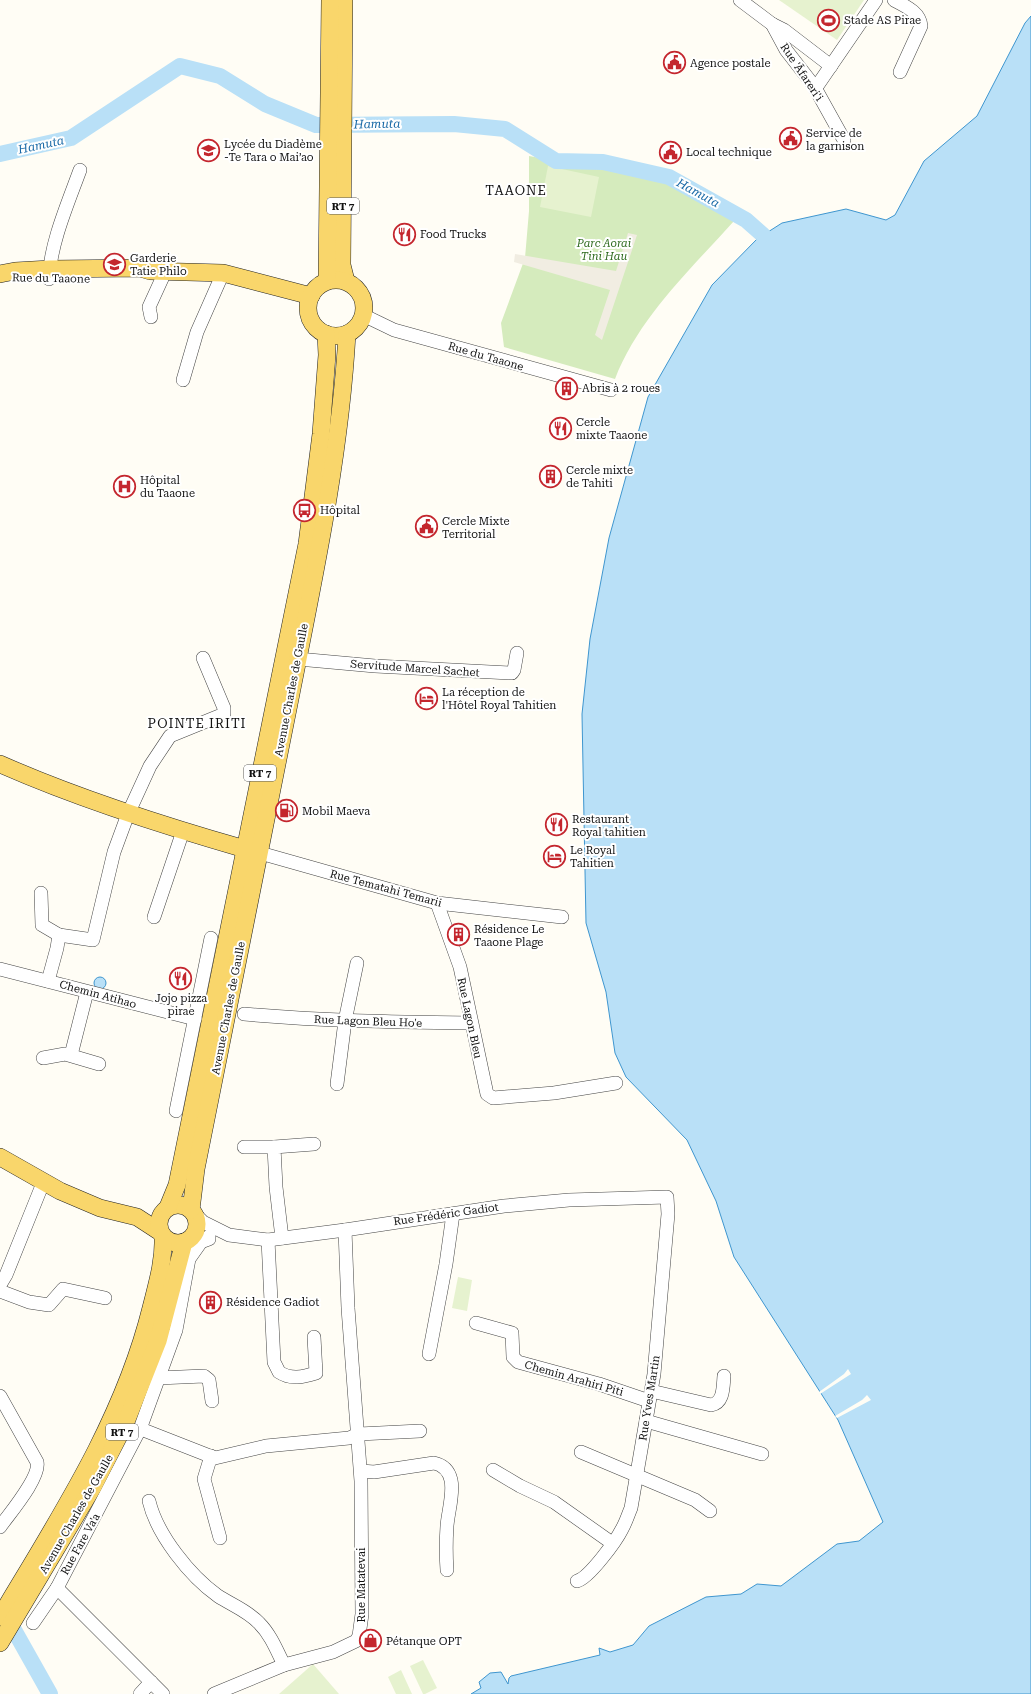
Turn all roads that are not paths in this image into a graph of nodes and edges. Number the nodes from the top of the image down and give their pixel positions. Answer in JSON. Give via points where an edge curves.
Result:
{"nodes":[{"id":1,"x":330,"y":0,"type":"edge"},
{"id":2,"x":344,"y":0,"type":"edge"},
{"id":3,"x":740,"y":0,"type":"edge"},
{"id":4,"x":876,"y":0,"type":"edge"},
{"id":5,"x":894,"y":0,"type":"edge"},
{"id":6,"x":772,"y":24,"type":"junction"},
{"id":7,"x":831,"y":66,"type":"junction"},
{"id":8,"x":900,"y":72,"type":"dead end"},
{"id":9,"x":816,"y":89,"type":"junction"},
{"id":10,"x":336,"y":110,"type":"junction"},
{"id":11,"x":336,"y":132,"type":"junction"},
{"id":12,"x":844,"y":140,"type":"dead end"},
{"id":13,"x":80,"y":170,"type":"dead end"},
{"id":14,"x":157,"y":272,"type":"junction"},
{"id":15,"x":223,"y":273,"type":"junction"},
{"id":16,"x":50,"y":274,"type":"junction"},
{"id":17,"x":0,"y":275,"type":"edge"},
{"id":18,"x":327,"y":281,"type":"junction"},
{"id":19,"x":346,"y":281,"type":"junction"},
{"id":20,"x":310,"y":296,"type":"junction"},
{"id":21,"x":363,"y":315,"type":"junction"},
{"id":22,"x":151,"y":317,"type":"dead end"},
{"id":23,"x":326,"y":334,"type":"junction"},
{"id":24,"x":347,"y":334,"type":"junction"},
{"id":25,"x":183,"y":380,"type":"dead end"},
{"id":26,"x":611,"y":390,"type":"dead end"},
{"id":27,"x":517,"y":653,"type":"dead end"},
{"id":28,"x":203,"y":658,"type":"dead end"},
{"id":29,"x":298,"y":659,"type":"junction"},
{"id":30,"x":0,"y":764,"type":"edge"},
{"id":31,"x":128,"y":814,"type":"junction"},
{"id":32,"x":183,"y":832,"type":"junction"},
{"id":33,"x":252,"y":851,"type":"junction"},
{"id":34,"x":41,"y":894,"type":"dead end"},
{"id":35,"x":437,"y":903,"type":"junction"},
{"id":36,"x":154,"y":917,"type":"dead end"},
{"id":37,"x":562,"y":917,"type":"dead end"},
{"id":38,"x":59,"y":936,"type":"junction"},
{"id":39,"x":211,"y":938,"type":"dead end"},
{"id":40,"x":357,"y":963,"type":"dead end"},
{"id":41,"x":0,"y":969,"type":"edge"},
{"id":42,"x":48,"y":981,"type":"junction"},
{"id":43,"x":87,"y":992,"type":"junction"},
{"id":44,"x":244,"y":1014,"type":"dead end"},
{"id":45,"x":195,"y":1019,"type":"junction"},
{"id":46,"x":345,"y":1021,"type":"junction"},
{"id":47,"x":471,"y":1023,"type":"junction"},
{"id":48,"x":71,"y":1055,"type":"junction"},
{"id":49,"x":43,"y":1058,"type":"dead end"},
{"id":50,"x":100,"y":1064,"type":"dead end"},
{"id":51,"x":616,"y":1083,"type":"dead end"},
{"id":52,"x":337,"y":1084,"type":"dead end"},
{"id":53,"x":176,"y":1111,"type":"dead end"},
{"id":54,"x":314,"y":1144,"type":"dead end"},
{"id":55,"x":244,"y":1147,"type":"dead end"},
{"id":56,"x":274,"y":1147,"type":"junction"},
{"id":57,"x":0,"y":1157,"type":"edge"},
{"id":58,"x":43,"y":1183,"type":"junction"},
{"id":59,"x":665,"y":1196,"type":"joint"},
{"id":60,"x":166,"y":1209,"type":"junction"},
{"id":61,"x":192,"y":1211,"type":"junction"},
{"id":62,"x":452,"y":1214,"type":"junction"},
{"id":63,"x":137,"y":1217,"type":"junction"},
{"id":64,"x":345,"y":1230,"type":"junction"},
{"id":65,"x":161,"y":1234,"type":"junction"},
{"id":66,"x":229,"y":1235,"type":"junction"},
{"id":67,"x":209,"y":1236,"type":"junction"},
{"id":68,"x":282,"y":1238,"type":"junction"},
{"id":69,"x":187,"y":1240,"type":"junction"},
{"id":70,"x":268,"y":1240,"type":"junction"},
{"id":71,"x":0,"y":1285,"type":"edge"},
{"id":72,"x":0,"y":1291,"type":"edge"},
{"id":73,"x":105,"y":1298,"type":"dead end"},
{"id":74,"x":476,"y":1323,"type":"dead end"},
{"id":75,"x":314,"y":1337,"type":"dead end"},
{"id":76,"x":429,"y":1354,"type":"dead end"},
{"id":77,"x":724,"y":1376,"type":"dead end"},
{"id":78,"x":158,"y":1378,"type":"junction"},
{"id":79,"x":0,"y":1396,"type":"edge"},
{"id":80,"x":650,"y":1396,"type":"junction"},
{"id":81,"x":212,"y":1402,"type":"dead end"},
{"id":82,"x":646,"y":1420,"type":"junction"},
{"id":83,"x":146,"y":1431,"type":"dead end"},
{"id":84,"x":420,"y":1431,"type":"dead end"},
{"id":85,"x":359,"y":1434,"type":"junction"},
{"id":86,"x":581,"y":1452,"type":"dead end"},
{"id":87,"x":762,"y":1454,"type":"dead end"},
{"id":88,"x":211,"y":1456,"type":"junction"},
{"id":89,"x":493,"y":1470,"type":"dead end"},
{"id":90,"x":361,"y":1471,"type":"junction"},
{"id":91,"x":636,"y":1475,"type":"junction"},
{"id":92,"x":149,"y":1501,"type":"dead end"},
{"id":93,"x":710,"y":1511,"type":"dead end"},
{"id":94,"x":0,"y":1527,"type":"edge"},
{"id":95,"x":220,"y":1538,"type":"dead end"},
{"id":96,"x":612,"y":1543,"type":"junction"},
{"id":97,"x":446,"y":1570,"type":"dead end"},
{"id":98,"x":577,"y":1581,"type":"dead end"},
{"id":99,"x":57,"y":1588,"type":"junction"},
{"id":100,"x":17,"y":1601,"type":"junction"},
{"id":101,"x":0,"y":1617,"type":"edge"},
{"id":102,"x":33,"y":1624,"type":"dead end"},
{"id":103,"x":1,"y":1641,"type":"edge"},
{"id":104,"x":284,"y":1665,"type":"junction"},
{"id":105,"x":151,"y":1682,"type":"junction"},
{"id":106,"x":140,"y":1694,"type":"edge"},
{"id":107,"x":163,"y":1694,"type":"edge"},
{"id":108,"x":214,"y":1694,"type":"edge"}],
"edges":[{"from":1,"to":10,"type":"main road","number":"RT 7"},
{"from":2,"to":10,"type":"main road","number":"RT 7"},
{"from":3,"to":6,"type":"street","name":"Rue 'Āfareri'i"},
{"from":4,"to":7,"type":"street"},
{"from":5,"to":8,"type":"street","via":[[917,14],[921,20],[921,26]]},
{"from":6,"to":7,"type":"street","name":"Rue 'Āfareri'i","via":[[784,30]]},
{"from":6,"to":9,"type":"street","name":"Rue 'Āfareri'i","via":[[786,50]]},
{"from":7,"to":9,"type":"street"},
{"from":9,"to":12,"type":"street","name":"Rue 'Āfareri'i"},
{"from":10,"to":11,"type":"main road","number":"RT 7"},
{"from":11,"to":18,"type":"main road","number":"RT 7"},
{"from":11,"to":19,"type":"main road","number":"RT 7","via":[[342,265]]},
{"from":13,"to":16,"type":"street","via":[[55,247]]},
{"from":14,"to":15,"type":"main road","name":"Rue du Taaone"},
{"from":14,"to":16,"type":"main road","name":"Rue du Taaone","via":[[140,268]]},
{"from":14,"to":22,"type":"street","via":[[149,307]]},
{"from":15,"to":20,"type":"main road","name":"Rue du Taaone"},
{"from":15,"to":25,"type":"street","via":[[197,332]]},
{"from":16,"to":17,"type":"main road","name":"Rue du Taaone","via":[[15,271]]},
{"from":18,"to":19,"type":"main road"},
{"from":18,"to":20,"type":"main road"},
{"from":19,"to":21,"type":"main road","via":[[360,293],[364,304]]},
{"from":20,"to":23,"type":"main road","via":[[309,316],[316,327]]},
{"from":21,"to":24,"type":"main road","via":[[357,326]]},
{"from":21,"to":26,"type":"street","name":"Rue du Taaone","via":[[394,330]]},
{"from":23,"to":24,"type":"main road"},
{"from":23,"to":33,"type":"main road","name":"Avenue Charles de Gaulle","number":"RT 7","via":[[322,434],[311,515]]},
{"from":24,"to":29,"type":"main road","name":"Avenue Charles de Gaulle","number":"RT 7","via":[[332,477]]},
{"from":27,"to":29,"type":"street","name":"Servitude Marcel Sachet","via":[[512,673]]},
{"from":28,"to":31,"type":"street","via":[[224,708],[224,714],[170,736],[150,766]]},
{"from":29,"to":33,"type":"main road","name":"Avenue Charles de Gaulle","number":"RT 7"},
{"from":30,"to":31,"type":"main road","name":"Rue Tematahi Temarii"},
{"from":31,"to":32,"type":"main road","name":"Rue Tematahi Temarii"},
{"from":31,"to":38,"type":"street","via":[[114,852],[93,940]]},
{"from":32,"to":33,"type":"main road","name":"Rue Tematahi Temarii"},
{"from":32,"to":36,"type":"street"},
{"from":33,"to":35,"type":"street","name":"Rue Tematahi Temarii"},
{"from":33,"to":60,"type":"main road","name":"Avenue Charles de Gaulle","number":"RT 7","via":[[177,1185]]},
{"from":33,"to":61,"type":"main road","name":"Avenue Charles de Gaulle","number":"RT 7","via":[[196,1169]]},
{"from":34,"to":38,"type":"street","via":[[42,925]]},
{"from":35,"to":37,"type":"street","name":"Rue Tematahi Temarii"},
{"from":35,"to":47,"type":"street","name":"Rue Lagon Bleu","via":[[460,967]]},
{"from":38,"to":42,"type":"street"},
{"from":39,"to":45,"type":"street"},
{"from":40,"to":46,"type":"street"},
{"from":41,"to":42,"type":"street","name":"Chemin Atihao"},
{"from":42,"to":43,"type":"street","name":"Chemin Atihao"},
{"from":43,"to":45,"type":"street","name":"Chemin Atihao"},
{"from":43,"to":48,"type":"street"},
{"from":44,"to":46,"type":"street","name":"Rue Lagon Bleu Ho'e"},
{"from":45,"to":53,"type":"street"},
{"from":46,"to":47,"type":"street","name":"Rue Lagon Bleu Ho'e"},
{"from":46,"to":52,"type":"street"},
{"from":47,"to":51,"type":"street","name":"Rue Lagon Bleu","via":[[487,1094],[493,1098]]},
{"from":48,"to":49,"type":"street"},
{"from":48,"to":50,"type":"street"},
{"from":54,"to":56,"type":"street"},
{"from":55,"to":56,"type":"street"},
{"from":56,"to":68,"type":"street"},
{"from":57,"to":58,"type":"main road"},
{"from":58,"to":63,"type":"main road","via":[[100,1208]]},
{"from":58,"to":71,"type":"street"},
{"from":59,"to":62,"type":"street","name":"Rue Frédéric Gadiot","via":[[569,1200]]},
{"from":59,"to":80,"type":"street","name":"Rue Yves Martin","via":[[668,1214]]},
{"from":60,"to":61,"type":"main road","via":[[180,1205]]},
{"from":60,"to":63,"type":"main road"},
{"from":60,"to":65,"type":"main road","number":"RT 7","via":[[159,1220]]},
{"from":61,"to":66,"type":"street","name":"Rue Frédéric Gadiot","via":[[203,1222]]},
{"from":61,"to":69,"type":"main road","number":"RT 7","via":[[197,1226]]},
{"from":62,"to":64,"type":"street","name":"Rue Frédéric Gadiot"},
{"from":62,"to":76,"type":"street","via":[[446,1264]]},
{"from":63,"to":65,"type":"main road"},
{"from":64,"to":68,"type":"street","name":"Rue Frédéric Gadiot"},
{"from":64,"to":85,"type":"street","name":"Rue Matatevai","via":[[348,1308]]},
{"from":65,"to":69,"type":"main road","via":[[174,1243]]},
{"from":65,"to":100,"type":"main road","name":"Avenue Charles de Gaulle","number":"RT 7","via":[[164,1254],[150,1315],[120,1403]]},
{"from":66,"to":67,"type":"street","name":"Rue Frédéric Gadiot"},
{"from":66,"to":70,"type":"street","name":"Rue Frédéric Gadiot"},
{"from":67,"to":69,"type":"street","name":"Rue Frédéric Gadiot"},
{"from":67,"to":78,"type":"street","name":"Rue Fare Va'a","via":[[209,1239],[201,1242],[189,1259],[176,1330]]},
{"from":68,"to":70,"type":"street","name":"Rue Frédéric Gadiot"},
{"from":69,"to":100,"type":"main road","name":"Avenue Charles de Gaulle","number":"RT 7","via":[[158,1341],[126,1422],[93,1487]]},
{"from":70,"to":75,"type":"street","via":[[274,1362],[279,1372],[297,1377],[316,1373]]},
{"from":72,"to":73,"type":"street","via":[[29,1302],[49,1305],[63,1289]]},
{"from":74,"to":80,"type":"street","name":"Chemin Arahiri Piti","via":[[512,1333],[513,1357],[518,1362]]},
{"from":77,"to":80,"type":"street","via":[[721,1399],[715,1404]]},
{"from":78,"to":81,"type":"street","via":[[204,1376],[209,1380]]},
{"from":78,"to":99,"type":"street","name":"Rue Fare Va'a","via":[[140,1429]]},
{"from":79,"to":94,"type":"street","via":[[37,1462],[37,1473]]},
{"from":80,"to":82,"type":"street","name":"Rue Yves Martin"},
{"from":82,"to":87,"type":"street"},
{"from":82,"to":91,"type":"street","name":"Rue Yves Martin"},
{"from":83,"to":88,"type":"street"},
{"from":84,"to":85,"type":"street"},
{"from":85,"to":88,"type":"street","via":[[349,1438],[266,1446],[221,1458]]},
{"from":85,"to":90,"type":"street","name":"Rue Matatevai"},
{"from":86,"to":91,"type":"street"},
{"from":88,"to":95,"type":"street","via":[[204,1480]]},
{"from":89,"to":96,"type":"street","via":[[554,1502]]},
{"from":90,"to":97,"type":"street","via":[[374,1472],[434,1463],[450,1474],[452,1485],[447,1526]]},
{"from":90,"to":104,"type":"street","name":"Rue Matatevai","via":[[362,1614],[359,1636],[356,1642],[333,1652]]},
{"from":91,"to":93,"type":"street","via":[[695,1500]]},
{"from":91,"to":96,"type":"street","name":"Rue Yves Martin","via":[[631,1508],[623,1528]]},
{"from":92,"to":104,"type":"street","via":[[152,1515],[159,1528],[200,1582],[258,1622],[269,1636]]},
{"from":96,"to":98,"type":"street","name":"Rue Yves Martin","via":[[585,1578]]},
{"from":99,"to":102,"type":"street"},
{"from":99,"to":105,"type":"street","name":"Rue Fare Va'a"},
{"from":100,"to":101,"type":"main road","name":"Avenue Charles de Gaulle","number":"RT 7"},
{"from":100,"to":103,"type":"main road","name":"Avenue Charles de Gaulle","number":"RT 7"},
{"from":104,"to":108,"type":"street","name":"Rue Matatevai"},
{"from":105,"to":106,"type":"street"},
{"from":105,"to":107,"type":"street","name":"Rue Fare Va'a"}]}
